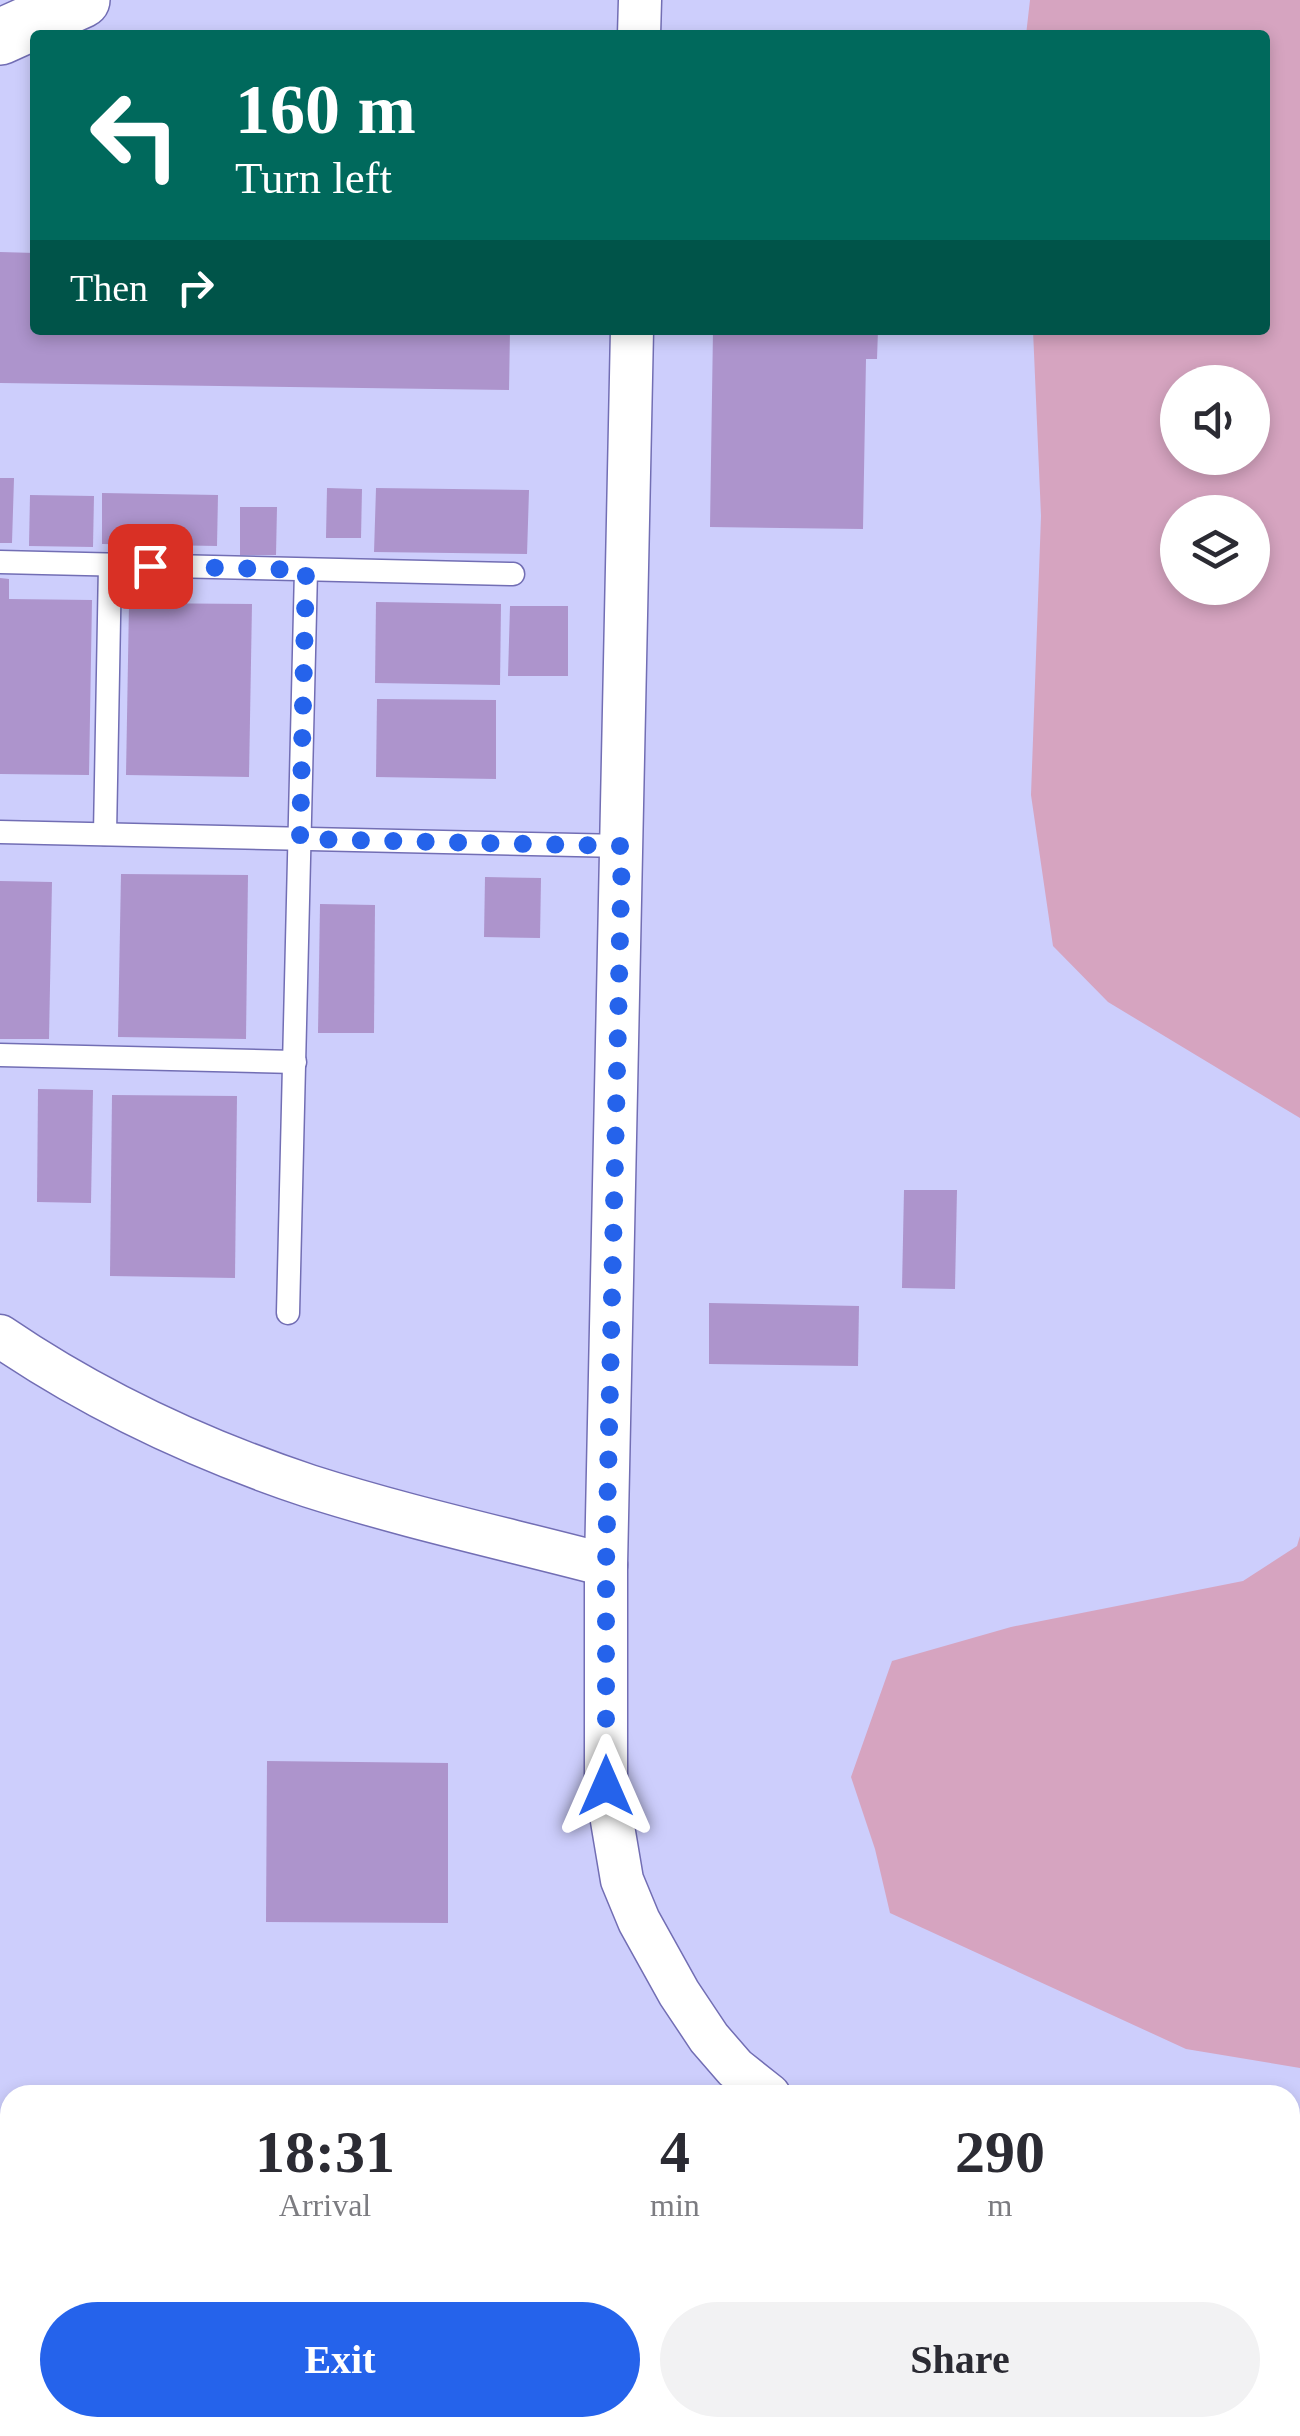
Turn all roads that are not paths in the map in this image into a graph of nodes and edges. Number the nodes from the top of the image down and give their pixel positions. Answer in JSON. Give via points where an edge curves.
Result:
{"nodes":[{"id":1,"x":82,"y":0,"type":"edge"},
{"id":2,"x":640,"y":0,"type":"edge"},
{"id":3,"x":639,"y":30,"type":"edge"},
{"id":4,"x":0,"y":37,"type":"edge"},
{"id":5,"x":632,"y":335,"type":"edge"},
{"id":6,"x":0,"y":562,"type":"edge"},
{"id":7,"x":110,"y":565,"type":"junction"},
{"id":8,"x":306,"y":570,"type":"junction"},
{"id":9,"x":514,"y":574,"type":"dead end"},
{"id":10,"x":0,"y":832,"type":"edge"},
{"id":11,"x":105,"y":834,"type":"junction"},
{"id":12,"x":300,"y":839,"type":"junction"},
{"id":13,"x":622,"y":846,"type":"junction"},
{"id":14,"x":0,"y":1056,"type":"edge"},
{"id":15,"x":294,"y":1062,"type":"junction"},
{"id":16,"x":288,"y":1313,"type":"dead end"},
{"id":17,"x":0,"y":1336,"type":"edge"},
{"id":18,"x":606,"y":1565,"type":"junction"},
{"id":19,"x":756,"y":2085,"type":"edge"}],
"edges":[{"from":1,"to":4,"type":"main road"},
{"from":2,"to":3,"type":"street"},
{"from":5,"to":13,"type":"street"},
{"from":6,"to":7,"type":"lane"},
{"from":7,"to":8,"type":"lane"},
{"from":7,"to":11,"type":"lane"},
{"from":8,"to":9,"type":"lane"},
{"from":8,"to":12,"type":"lane"},
{"from":10,"to":11,"type":"lane"},
{"from":11,"to":12,"type":"lane"},
{"from":12,"to":13,"type":"lane"},
{"from":12,"to":15,"type":"lane"},
{"from":13,"to":18,"type":"street"},
{"from":14,"to":15,"type":"lane"},
{"from":15,"to":16,"type":"lane"},
{"from":17,"to":18,"type":"street","via":[[135,1415],[294,1480]]},
{"from":18,"to":19,"type":"street","via":[[606,1786],[622,1880],[699,2024]]}]}
